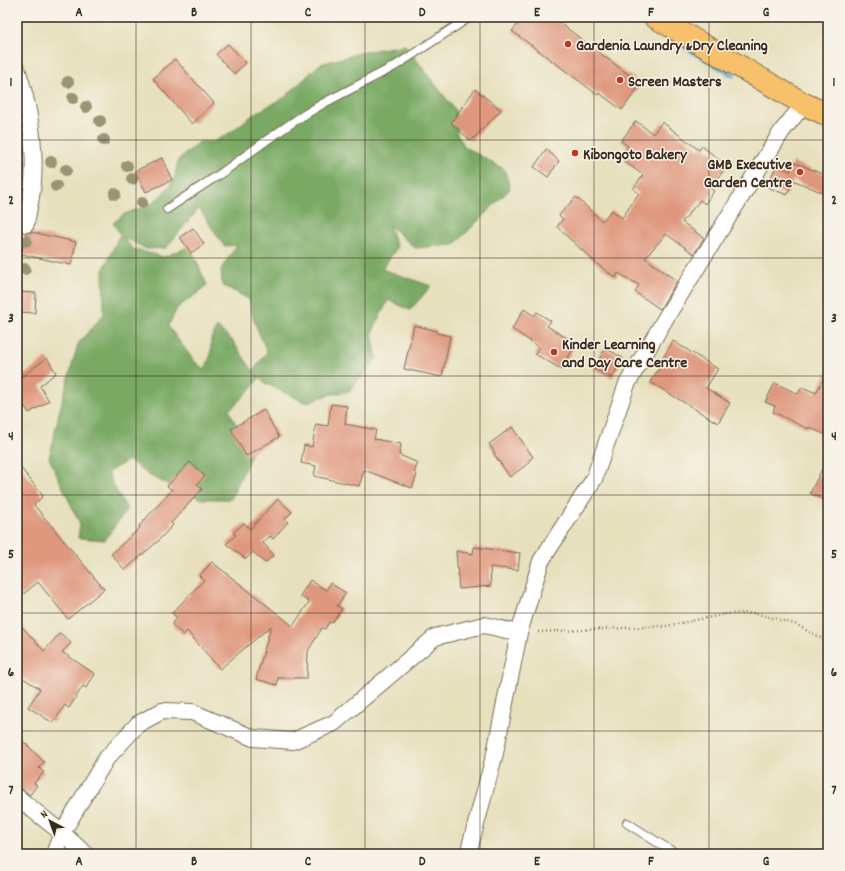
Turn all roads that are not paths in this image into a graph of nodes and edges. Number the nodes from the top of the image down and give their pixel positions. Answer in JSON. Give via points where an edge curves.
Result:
{"nodes":[{"id":1,"x":470,"y":17,"type":"edge"},
{"id":2,"x":655,"y":17,"type":"edge"},
{"id":3,"x":17,"y":69,"type":"edge"},
{"id":4,"x":804,"y":104,"type":"junction"},
{"id":5,"x":828,"y":115,"type":"edge"},
{"id":6,"x":167,"y":209,"type":"dead end"},
{"id":7,"x":26,"y":224,"type":"dead end"},
{"id":8,"x":519,"y":632,"type":"junction"},
{"id":9,"x":17,"y":797,"type":"edge"},
{"id":10,"x":627,"y":823,"type":"dead end"},
{"id":11,"x":62,"y":833,"type":"junction"},
{"id":12,"x":54,"y":854,"type":"edge"},
{"id":13,"x":85,"y":854,"type":"edge"},
{"id":14,"x":468,"y":854,"type":"edge"},
{"id":15,"x":676,"y":854,"type":"edge"}],
"edges":[{"from":1,"to":6,"type":"lane","via":[[395,66],[311,111]]},
{"from":2,"to":4,"type":"main road"},
{"from":3,"to":7,"type":"street","via":[[29,113],[34,146],[33,183]]},
{"from":4,"to":5,"type":"main road"},
{"from":4,"to":8,"type":"street","via":[[782,131],[627,384],[594,479],[541,561]]},
{"from":8,"to":11,"type":"street","via":[[484,625],[435,637],[334,723],[293,741],[253,738],[192,712],[162,711],[138,724],[106,759]]},
{"from":8,"to":14,"type":"street","via":[[495,753]]},
{"from":9,"to":11,"type":"street"},
{"from":10,"to":15,"type":"lane"},
{"from":11,"to":12,"type":"street"},
{"from":11,"to":13,"type":"street"}]}
